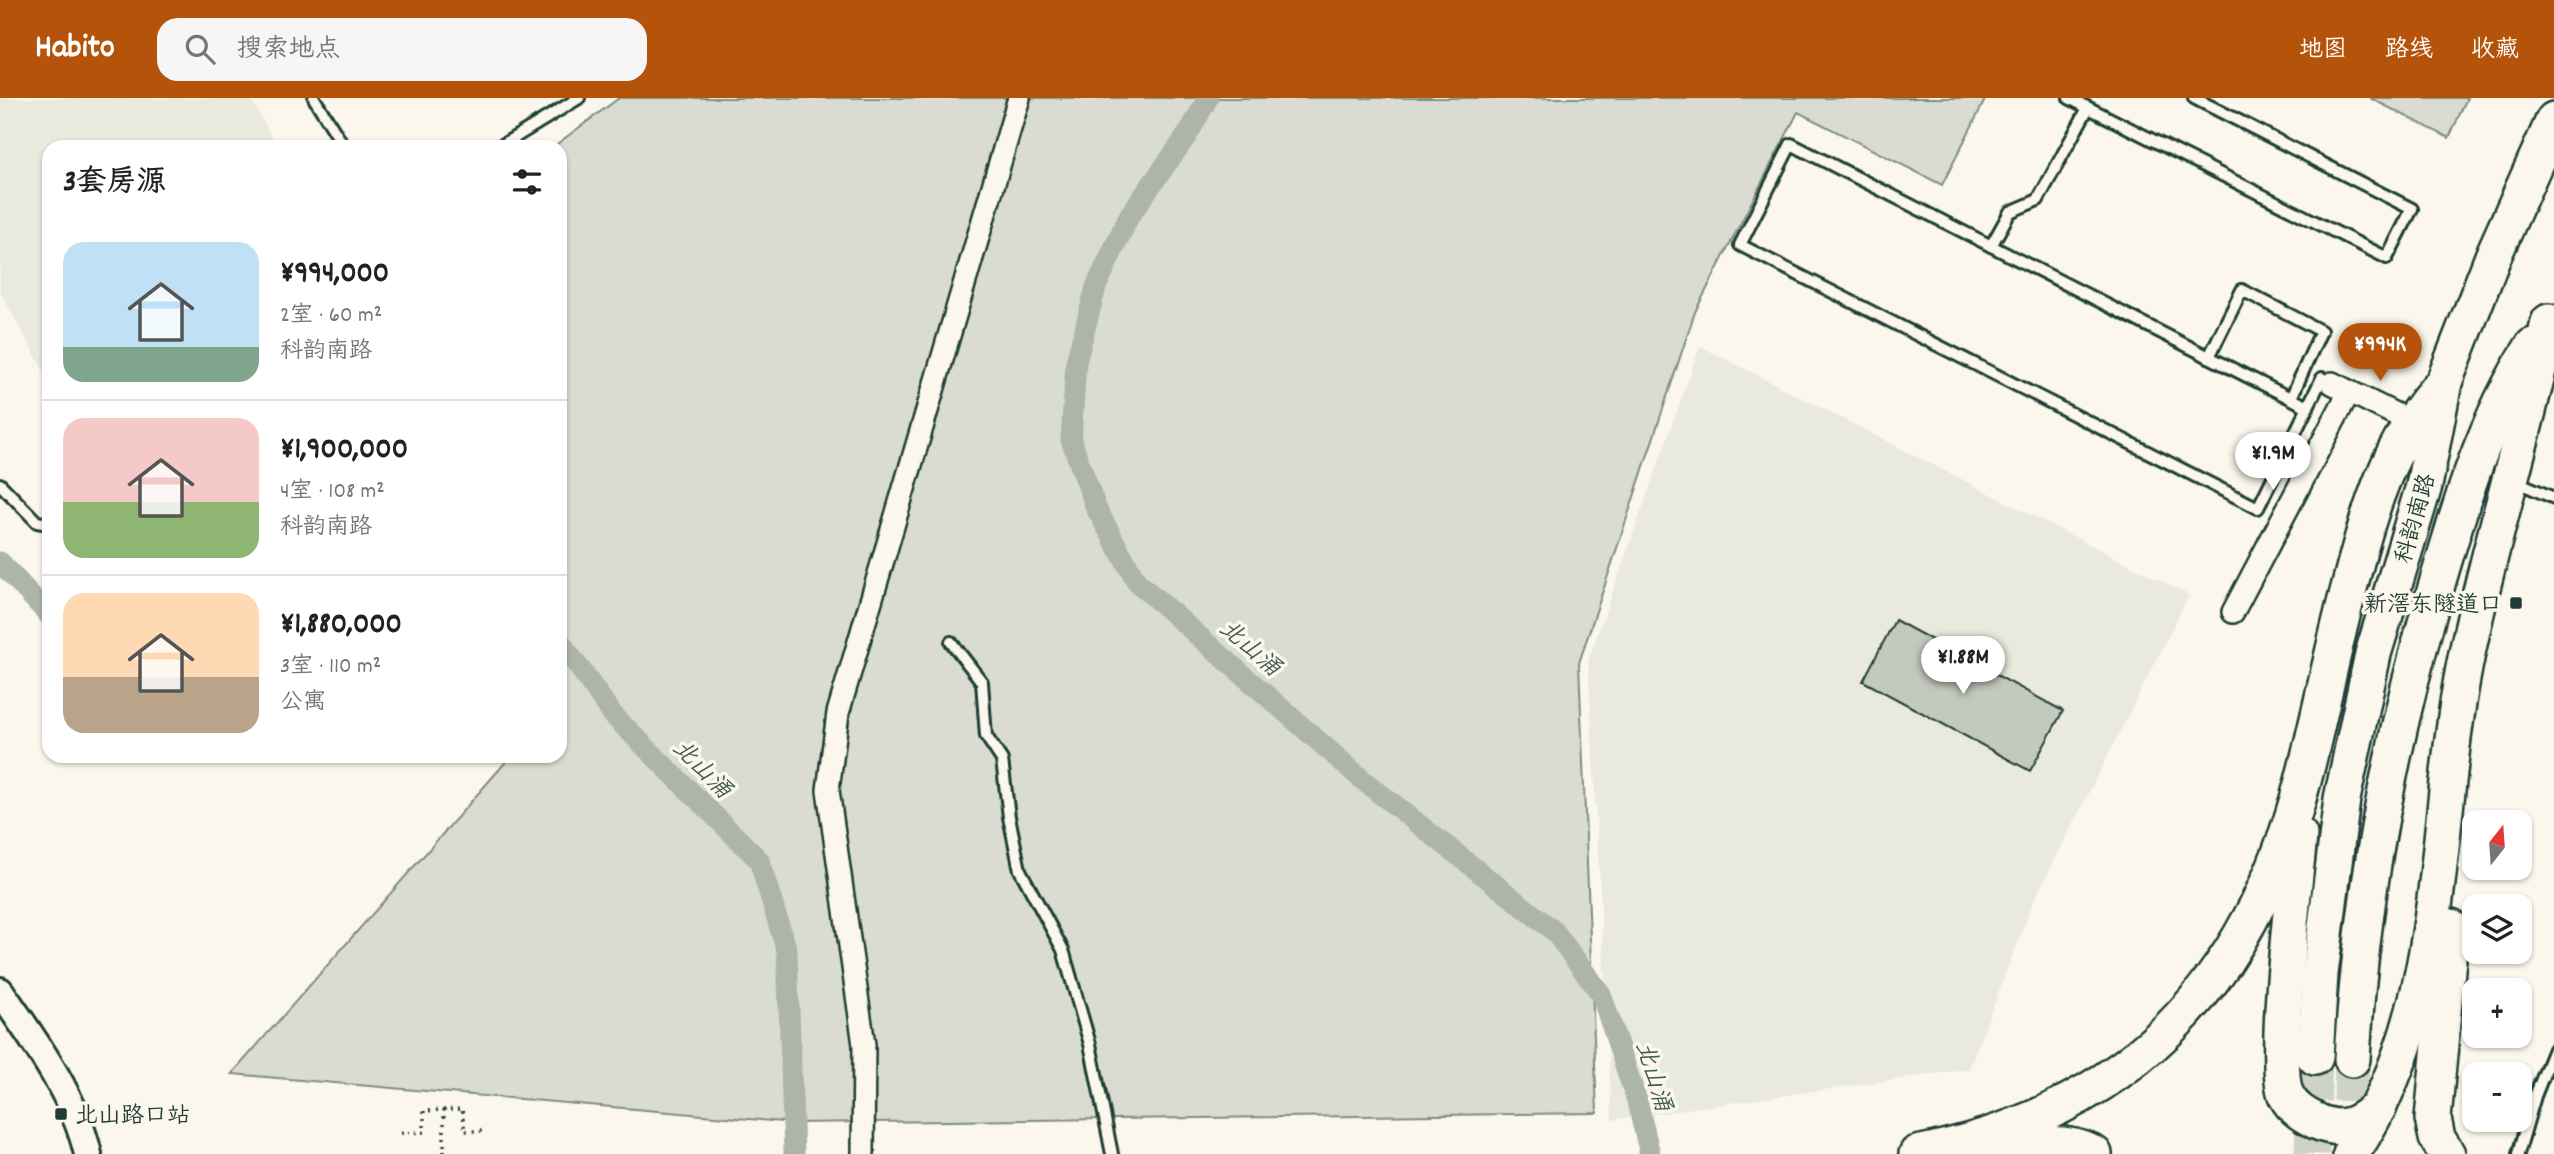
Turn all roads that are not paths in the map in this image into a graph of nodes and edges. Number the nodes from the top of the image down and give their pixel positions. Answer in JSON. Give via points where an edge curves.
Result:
{"nodes":[{"id":1,"x":314,"y":98,"type":"edge"},
{"id":2,"x":579,"y":98,"type":"edge"},
{"id":3,"x":1018,"y":98,"type":"edge"},
{"id":4,"x":2069,"y":98,"type":"edge"},
{"id":5,"x":2194,"y":98,"type":"edge"},
{"id":6,"x":2088,"y":108,"type":"junction"},
{"id":7,"x":2550,"y":117,"type":"edge"},
{"id":8,"x":340,"y":140,"type":"edge"},
{"id":9,"x":510,"y":140,"type":"edge"},
{"id":10,"x":1991,"y":246,"type":"junction"},
{"id":11,"x":2551,"y":316,"type":"edge"},
{"id":12,"x":2209,"y":356,"type":"junction"},
{"id":13,"x":2305,"y":369,"type":"junction"},
{"id":14,"x":2444,"y":382,"type":"junction"},
{"id":15,"x":2334,"y":384,"type":"junction"},
{"id":16,"x":2291,"y":398,"type":"junction"},
{"id":17,"x":2308,"y":407,"type":"junction"},
{"id":18,"x":2409,"y":421,"type":"junction"},
{"id":19,"x":2510,"y":479,"type":"junction"},
{"id":20,"x":0,"y":484,"type":"edge"},
{"id":21,"x":2554,"y":498,"type":"edge"},
{"id":22,"x":42,"y":523,"type":"edge"},
{"id":23,"x":2233,"y":612,"type":"dead end"},
{"id":24,"x":951,"y":642,"type":"dead end"},
{"id":25,"x":2451,"y":768,"type":"junction"},
{"id":26,"x":2303,"y":783,"type":"junction"},
{"id":27,"x":0,"y":991,"type":"edge"},
{"id":28,"x":2554,"y":1049,"type":"edge"},
{"id":29,"x":2315,"y":1057,"type":"tunnel mouth"},
{"id":30,"x":2352,"y":1059,"type":"tunnel mouth"},
{"id":31,"x":2379,"y":1107,"type":"junction"},
{"id":32,"x":88,"y":1154,"type":"edge"},
{"id":33,"x":863,"y":1154,"type":"edge"},
{"id":34,"x":1112,"y":1154,"type":"edge"},
{"id":35,"x":1917,"y":1154,"type":"edge"},
{"id":36,"x":1990,"y":1154,"type":"edge"},
{"id":37,"x":2095,"y":1154,"type":"edge"},
{"id":38,"x":2351,"y":1154,"type":"edge"},
{"id":39,"x":2447,"y":1154,"type":"edge"},
{"id":40,"x":2518,"y":1154,"type":"edge"}],
"edges":[{"from":1,"to":8,"type":"lane"},
{"from":2,"to":9,"type":"lane"},
{"from":3,"to":33,"type":"street","via":[[838,713],[828,790],[864,1045]]},
{"from":4,"to":6,"type":"lane"},
{"from":5,"to":6,"type":"lane","via":[[2412,209],[2387,258]]},
{"from":6,"to":10,"type":"lane","via":[[2038,200],[2010,212]]},
{"from":7,"to":14,"type":"highway","name":"科韵南路"},
{"from":10,"to":12,"type":"lane"},
{"from":10,"to":17,"type":"lane","via":[[1791,144],[1740,245],[2258,508]]},
{"from":11,"to":19,"type":"highway"},
{"from":11,"to":30,"type":"highway","name":"科韵南路","via":[[2481,446],[2422,636],[2374,854]]},
{"from":12,"to":13,"type":"lane","via":[[2242,290],[2322,331]]},
{"from":12,"to":16,"type":"lane"},
{"from":13,"to":15,"type":"lane"},
{"from":13,"to":16,"type":"lane"},
{"from":14,"to":18,"type":"highway"},
{"from":14,"to":29,"type":"highway","name":"科韵南路","via":[[2424,486],[2351,746],[2327,910]]},
{"from":15,"to":17,"type":"lane"},
{"from":15,"to":18,"type":"street"},
{"from":15,"to":23,"type":"street"},
{"from":16,"to":17,"type":"lane"},
{"from":18,"to":26,"type":"highway","via":[[2379,487],[2354,570]]},
{"from":19,"to":21,"type":"lane"},
{"from":19,"to":25,"type":"highway","via":[[2465,663]]},
{"from":20,"to":22,"type":"lane"},
{"from":24,"to":34,"type":"lane","via":[[982,682],[986,736],[1002,760],[1020,870],[1063,950],[1090,1044]]},
{"from":25,"to":31,"type":"highway","via":[[2416,1013]]},
{"from":25,"to":39,"type":"highway","via":[[2454,875],[2433,1119]]},
{"from":26,"to":31,"type":"highway","via":[[2283,1037],[2285,1093],[2295,1109],[2332,1128],[2350,1128]]},
{"from":26,"to":35,"type":"highway","via":[[2270,878],[2229,960],[2167,1033],[2128,1065],[2033,1119],[1990,1136]]},
{"from":27,"to":32,"type":"street","via":[[69,1101]]},
{"from":28,"to":40,"type":"lane"},
{"from":31,"to":38,"type":"highway"},
{"from":36,"to":37,"type":"highway","via":[[2059,1143]]}]}
